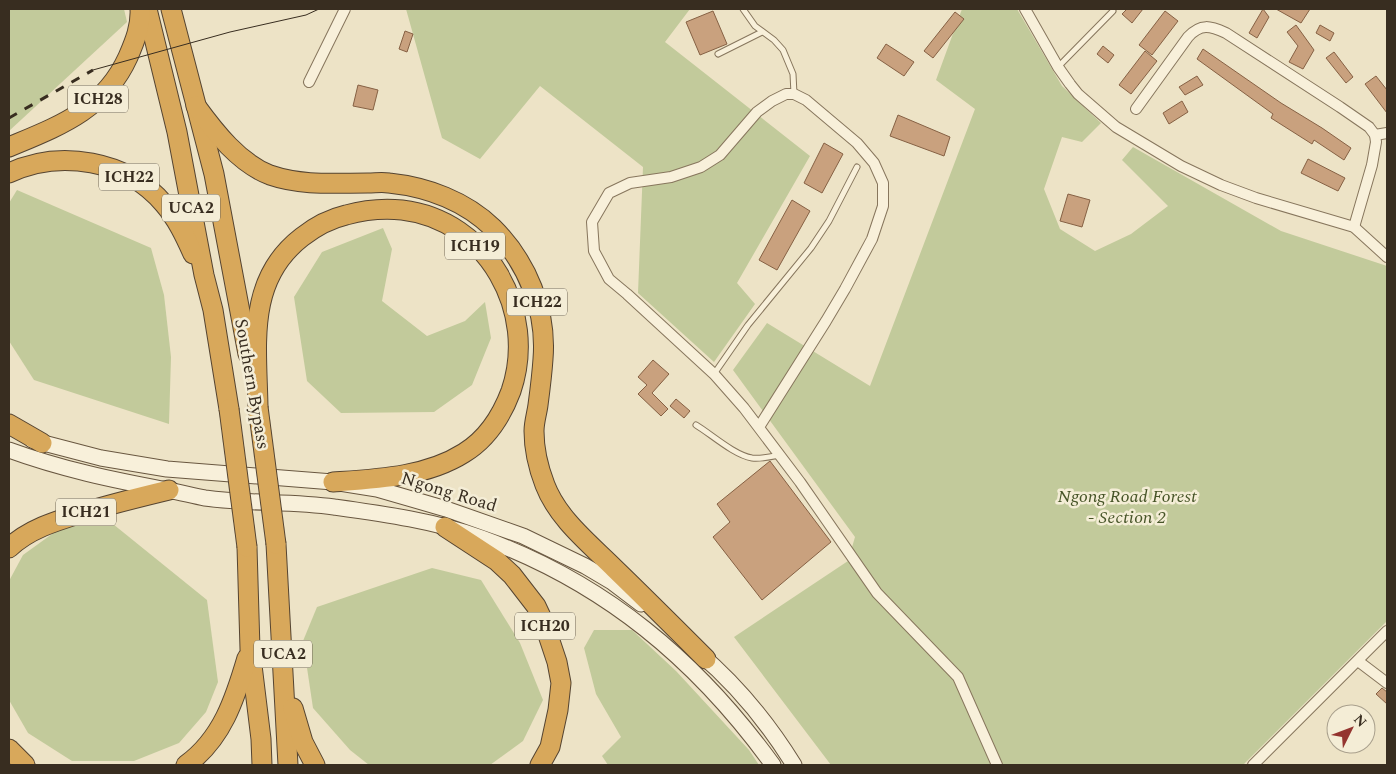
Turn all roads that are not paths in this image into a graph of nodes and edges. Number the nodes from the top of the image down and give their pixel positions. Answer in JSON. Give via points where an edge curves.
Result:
{"nodes":[{"id":1,"x":140,"y":9,"type":"edge"},
{"id":2,"x":146,"y":9,"type":"edge"},
{"id":3,"x":171,"y":9,"type":"edge"},
{"id":4,"x":345,"y":9,"type":"edge"},
{"id":5,"x":743,"y":9,"type":"edge"},
{"id":6,"x":1025,"y":9,"type":"edge"},
{"id":7,"x":1113,"y":11,"type":"dead end"},
{"id":8,"x":762,"y":32,"type":"junction"},
{"id":9,"x":718,"y":54,"type":"dead end"},
{"id":10,"x":1058,"y":67,"type":"junction"},
{"id":11,"x":309,"y":82,"type":"dead end"},
{"id":12,"x":794,"y":94,"type":"junction"},
{"id":13,"x":196,"y":106,"type":"junction"},
{"id":14,"x":1136,"y":109,"type":"dead end"},
{"id":15,"x":1387,"y":133,"type":"edge"},
{"id":16,"x":1375,"y":135,"type":"junction"},
{"id":17,"x":9,"y":146,"type":"edge"},
{"id":18,"x":857,"y":167,"type":"dead end"},
{"id":19,"x":9,"y":173,"type":"edge"},
{"id":20,"x":1354,"y":227,"type":"junction"},
{"id":21,"x":1387,"y":257,"type":"edge"},
{"id":22,"x":204,"y":275,"type":"junction"},
{"id":23,"x":714,"y":374,"type":"junction"},
{"id":24,"x":258,"y":407,"type":"junction"},
{"id":25,"x":9,"y":424,"type":"edge"},
{"id":26,"x":696,"y":424,"type":"dead end"},
{"id":27,"x":759,"y":426,"type":"junction"},
{"id":28,"x":9,"y":432,"type":"edge"},
{"id":29,"x":42,"y":443,"type":"junction"},
{"id":30,"x":9,"y":450,"type":"edge"},
{"id":31,"x":780,"y":455,"type":"junction"},
{"id":32,"x":333,"y":482,"type":"junction"},
{"id":33,"x":169,"y":490,"type":"junction"},
{"id":34,"x":445,"y":527,"type":"junction"},
{"id":35,"x":9,"y":548,"type":"edge"},
{"id":36,"x":1387,"y":631,"type":"edge"},
{"id":37,"x":250,"y":649,"type":"junction"},
{"id":38,"x":706,"y":659,"type":"junction"},
{"id":39,"x":1358,"y":661,"type":"junction"},
{"id":40,"x":284,"y":675,"type":"junction"},
{"id":41,"x":1387,"y":683,"type":"edge"},
{"id":42,"x":9,"y":750,"type":"edge"},
{"id":43,"x":25,"y":765,"type":"edge"},
{"id":44,"x":186,"y":765,"type":"edge"},
{"id":45,"x":262,"y":765,"type":"edge"},
{"id":46,"x":288,"y":765,"type":"edge"},
{"id":47,"x":315,"y":765,"type":"edge"},
{"id":48,"x":540,"y":765,"type":"edge"},
{"id":49,"x":773,"y":765,"type":"edge"},
{"id":50,"x":794,"y":765,"type":"edge"},
{"id":51,"x":997,"y":765,"type":"edge"},
{"id":52,"x":1253,"y":765,"type":"edge"}],
"edges":[{"from":1,"to":17,"type":"highway","number":"ICH28","via":[[136,40],[126,62],[104,94],[64,124]]},
{"from":2,"to":22,"type":"highway","name":"Southern Bypass","number":"UCA2","via":[[177,132]]},
{"from":3,"to":13,"type":"highway","name":"Southern Bypass","number":"UCA2"},
{"from":4,"to":11,"type":"street"},
{"from":5,"to":8,"type":"lane"},
{"from":6,"to":10,"type":"street"},
{"from":7,"to":10,"type":"lane"},
{"from":8,"to":9,"type":"lane"},
{"from":8,"to":12,"type":"lane","via":[[774,40],[789,62],[794,74]]},
{"from":10,"to":20,"type":"street","via":[[1078,94],[1116,127],[1181,166],[1256,198]]},
{"from":12,"to":23,"type":"street","via":[[786,94],[757,112],[720,154],[701,167],[671,177],[630,182],[609,193],[592,222],[594,251],[609,279]]},
{"from":12,"to":27,"type":"street","via":[[806,100],[857,143],[874,163],[883,184],[883,206],[872,239],[840,297]]},
{"from":13,"to":24,"type":"highway","name":"Southern Bypass","number":"UCA2","via":[[219,198]]},
{"from":13,"to":38,"type":"highway","number":"ICH22","via":[[212,129],[233,150],[269,174],[316,184],[388,182],[448,197],[471,210],[507,243],[525,270],[541,316],[544,356],[534,430],[537,462],[545,487],[576,531]]},
{"from":14,"to":16,"type":"street","via":[[1188,37],[1203,26],[1226,33],[1340,107]]},
{"from":15,"to":16,"type":"street"},
{"from":16,"to":20,"type":"street","via":[[1372,165]]},
{"from":18,"to":23,"type":"lane","via":[[811,248],[748,325]]},
{"from":19,"to":22,"type":"highway","number":"ICH22","via":[[43,162],[84,161],[139,182],[174,216]]},
{"from":20,"to":21,"type":"street"},
{"from":22,"to":37,"type":"highway","name":"Southern Bypass","number":"UCA2","bridge":true,"via":[[229,409],[247,547]]},
{"from":23,"to":27,"type":"street"},
{"from":24,"to":32,"type":"highway","number":"ICH19","via":[[257,326],[263,292],[280,258],[310,230],[329,219],[360,212],[402,210],[445,224],[464,235],[492,262],[509,292],[519,336],[515,378],[495,424],[464,453],[444,463],[392,477]]},
{"from":24,"to":40,"type":"highway","name":"Southern Bypass","number":"UCA2","bridge":true,"via":[[276,544]]},
{"from":25,"to":29,"type":"highway"},
{"from":26,"to":31,"type":"lane","via":[[740,454],[761,458]]},
{"from":27,"to":31,"type":"street"},
{"from":28,"to":29,"type":"main road","name":"Ngong Road"},
{"from":29,"to":32,"type":"main road","name":"Ngong Road","via":[[101,458],[167,469]]},
{"from":30,"to":33,"type":"main road","name":"Ngong Road","via":[[111,480]]},
{"from":31,"to":51,"type":"street","via":[[877,593],[958,677]]},
{"from":32,"to":38,"type":"main road","name":"Ngong Road","via":[[377,489],[523,536],[612,582]]},
{"from":33,"to":34,"type":"main road","name":"Ngong Road","via":[[205,498],[333,506]]},
{"from":33,"to":35,"type":"highway","number":"ICH21","via":[[56,521]]},
{"from":34,"to":48,"type":"highway","number":"ICH20","via":[[497,561],[512,575],[536,606],[544,623],[557,662],[560,683],[550,747]]},
{"from":34,"to":49,"type":"main road","name":"Ngong Road","via":[[481,538],[539,563],[610,603],[671,650],[701,678]]},
{"from":36,"to":39,"type":"street"},
{"from":37,"to":44,"type":"highway","via":[[236,694],[220,730]]},
{"from":37,"to":45,"type":"highway","name":"Southern Bypass","number":"UCA2"},
{"from":38,"to":50,"type":"main road","name":"Ngong Road","via":[[746,699]]},
{"from":39,"to":41,"type":"street"},
{"from":39,"to":52,"type":"street"},
{"from":40,"to":46,"type":"highway","name":"Southern Bypass","number":"UCA2"},
{"from":40,"to":47,"type":"highway","via":[[303,742]]},
{"from":42,"to":43,"type":"highway"}]}
